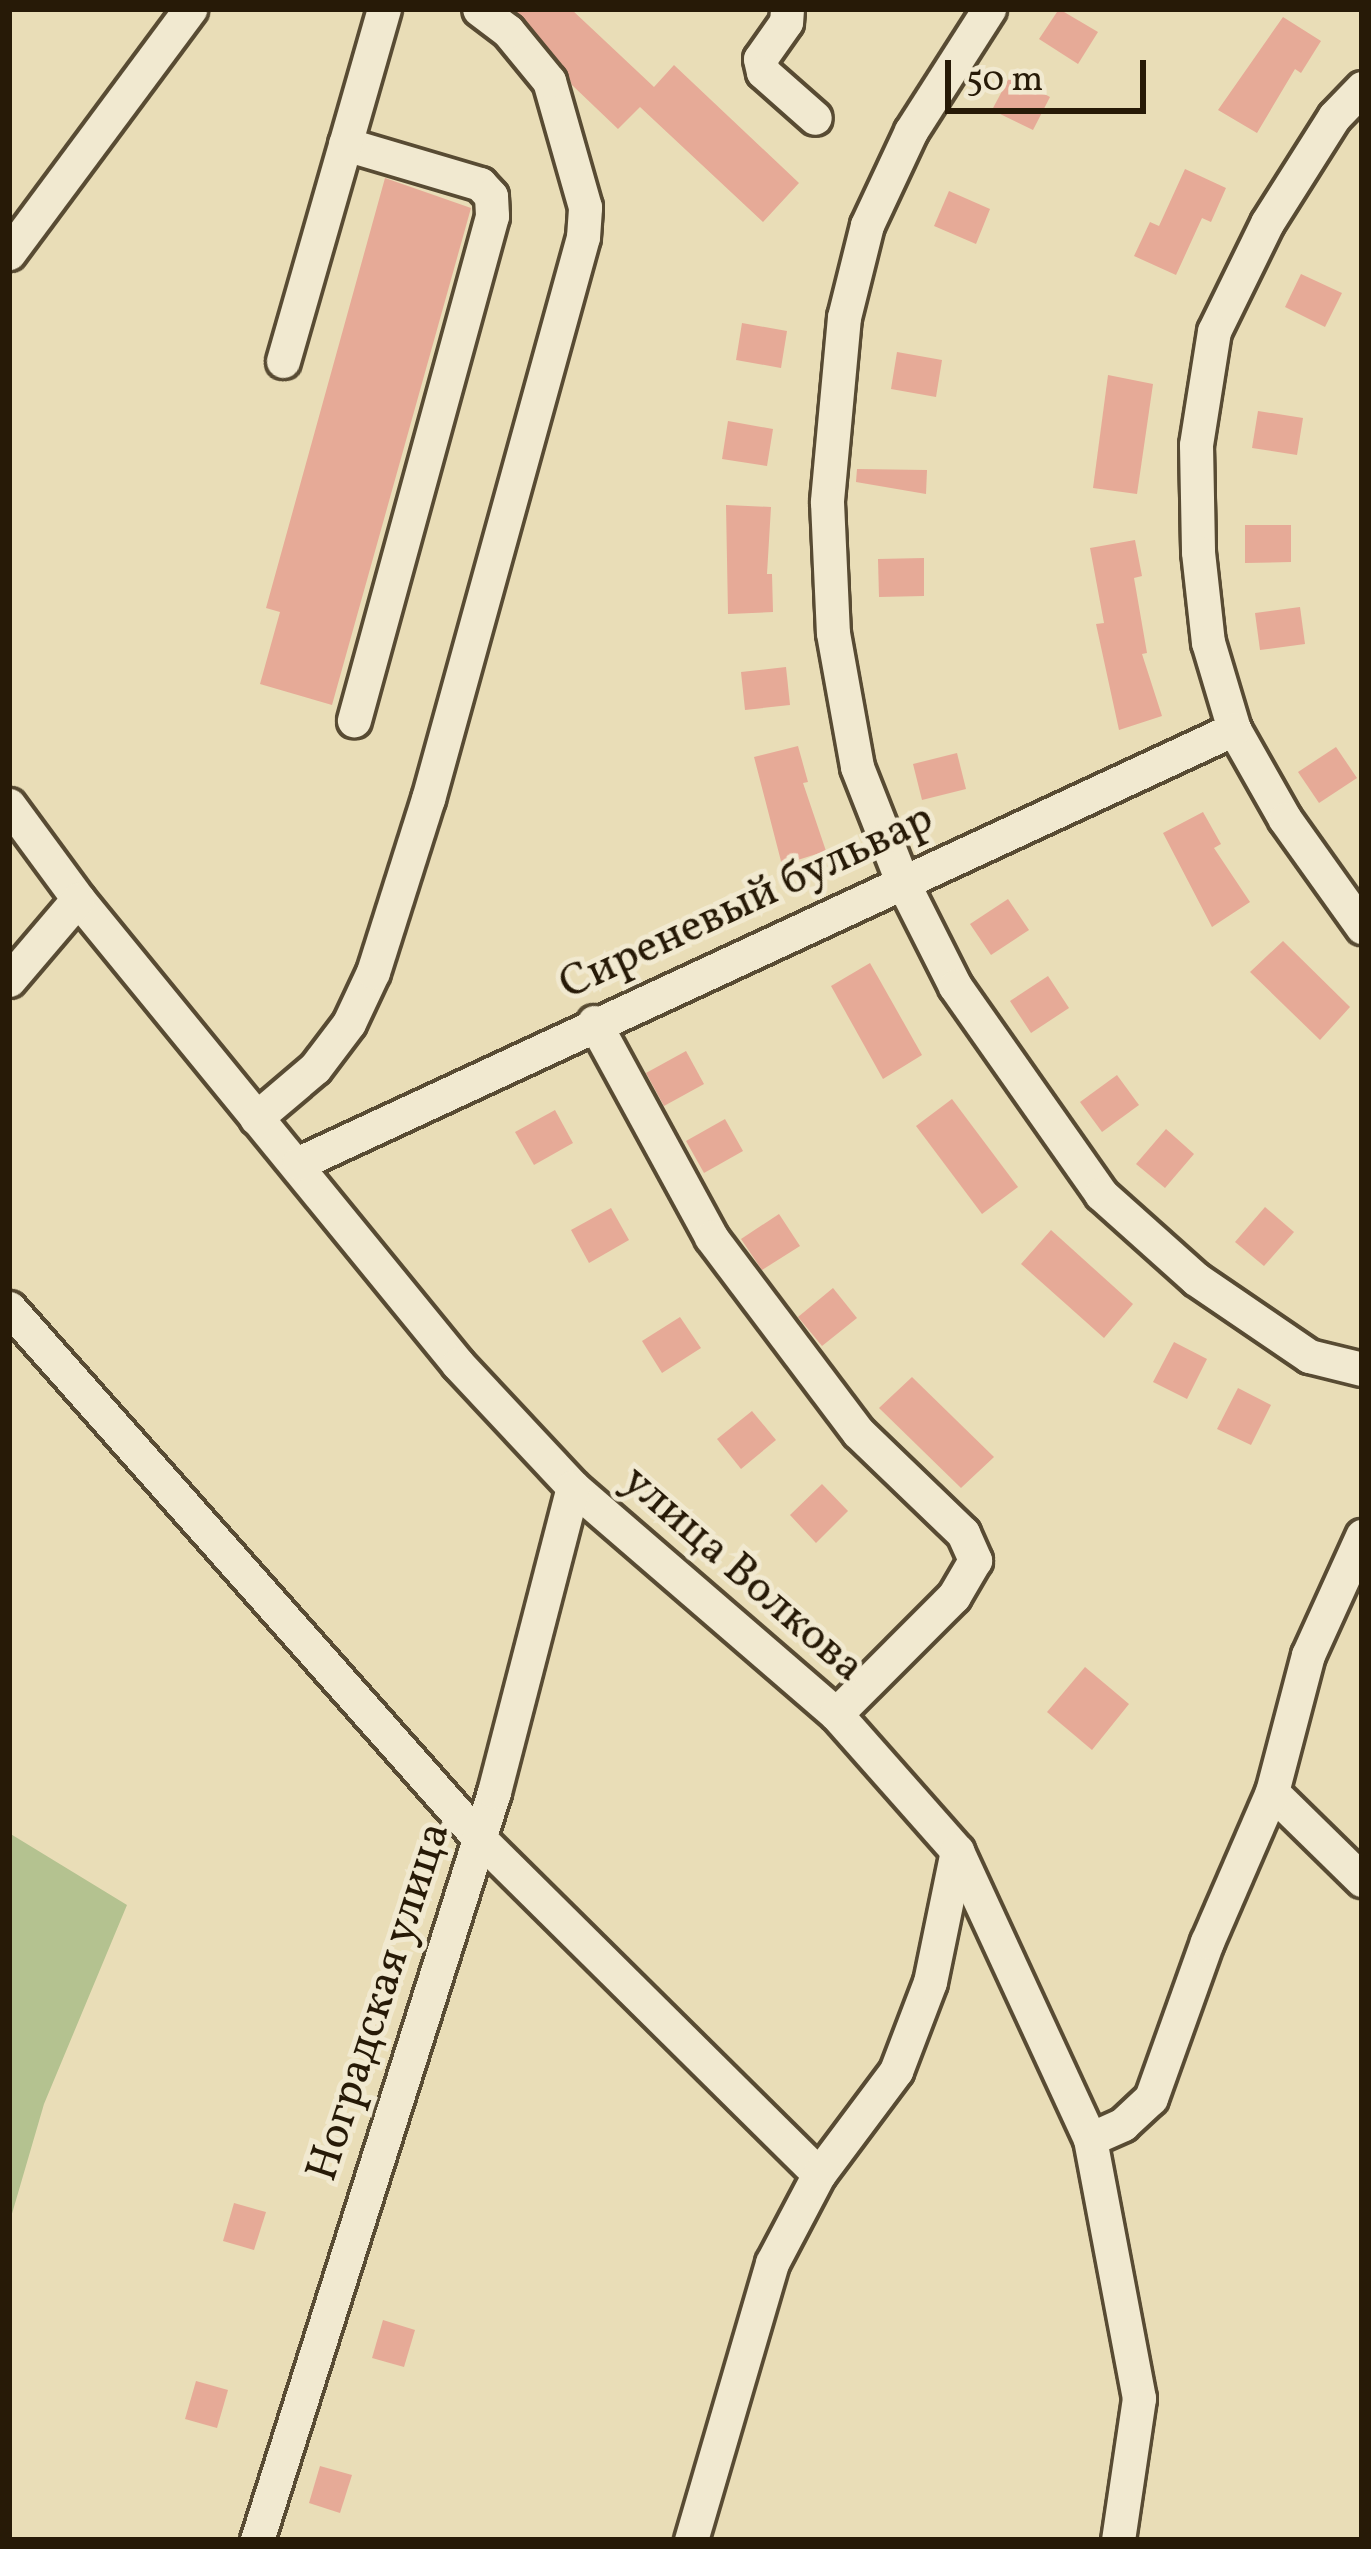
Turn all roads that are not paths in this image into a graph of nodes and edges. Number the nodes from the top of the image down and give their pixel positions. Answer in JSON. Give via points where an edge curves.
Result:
{"nodes":[{"id":1,"x":190,"y":9,"type":"edge"},
{"id":2,"x":384,"y":9,"type":"edge"},
{"id":3,"x":479,"y":9,"type":"edge"},
{"id":4,"x":787,"y":9,"type":"edge"},
{"id":5,"x":989,"y":9,"type":"edge"},
{"id":6,"x":1362,"y":88,"type":"edge"},
{"id":7,"x":815,"y":118,"type":"dead end"},
{"id":8,"x":345,"y":144,"type":"junction"},
{"id":9,"x":9,"y":253,"type":"edge"},
{"id":10,"x":283,"y":361,"type":"dead end"},
{"id":11,"x":354,"y":720,"type":"dead end"},
{"id":12,"x":1234,"y":729,"type":"junction"},
{"id":13,"x":9,"y":806,"type":"edge"},
{"id":14,"x":902,"y":881,"type":"junction"},
{"id":15,"x":78,"y":899,"type":"junction"},
{"id":16,"x":1362,"y":927,"type":"edge"},
{"id":17,"x":9,"y":980,"type":"edge"},
{"id":18,"x":594,"y":1022,"type":"junction"},
{"id":19,"x":256,"y":1118,"type":"junction"},
{"id":20,"x":299,"y":1163,"type":"junction"},
{"id":21,"x":9,"y":1308,"type":"edge"},
{"id":22,"x":1362,"y":1369,"type":"edge"},
{"id":23,"x":573,"y":1487,"type":"junction"},
{"id":24,"x":1362,"y":1536,"type":"edge"},
{"id":25,"x":836,"y":1714,"type":"junction"},
{"id":26,"x":1272,"y":1792,"type":"junction"},
{"id":27,"x":479,"y":1838,"type":"junction"},
{"id":28,"x":957,"y":1851,"type":"junction"},
{"id":29,"x":1362,"y":1880,"type":"edge"},
{"id":30,"x":1090,"y":2139,"type":"junction"},
{"id":31,"x":819,"y":2174,"type":"junction"},
{"id":32,"x":257,"y":2540,"type":"edge"},
{"id":33,"x":691,"y":2540,"type":"edge"},
{"id":34,"x":1118,"y":2540,"type":"edge"}],
"edges":[{"from":1,"to":9,"type":"street"},
{"from":2,"to":8,"type":"street"},
{"from":3,"to":19,"type":"street","via":[[549,81],[585,207],[583,237],[373,972],[350,1023],[315,1068]]},
{"from":4,"to":7,"type":"street","via":[[760,59],[763,72]]},
{"from":5,"to":14,"type":"street","via":[[911,131],[866,224],[844,316],[827,502],[833,633],[857,767]]},
{"from":6,"to":12,"type":"street","via":[[1334,117],[1267,223],[1214,331],[1196,445],[1198,552],[1208,642]]},
{"from":8,"to":10,"type":"street"},
{"from":8,"to":11,"type":"street","via":[[480,184],[491,196],[492,216]]},
{"from":12,"to":14,"type":"street","name":"Сиреневый бульвар"},
{"from":12,"to":16,"type":"street","via":[[1285,819]]},
{"from":13,"to":15,"type":"street","name":"улица Волкова"},
{"from":14,"to":18,"type":"street","name":"Сиреневый бульвар"},
{"from":14,"to":22,"type":"street","via":[[956,986],[1101,1194],[1196,1279],[1310,1356]]},
{"from":15,"to":17,"type":"street"},
{"from":15,"to":19,"type":"street","name":"улица Волкова"},
{"from":18,"to":20,"type":"street","name":"Сиреневый бульвар"},
{"from":18,"to":25,"type":"street","via":[[711,1238],[858,1432],[963,1533],[975,1560],[954,1596]]},
{"from":19,"to":20,"type":"street","name":"улица Волкова"},
{"from":20,"to":23,"type":"street","name":"улица Волкова","via":[[458,1364]]},
{"from":21,"to":27,"type":"street"},
{"from":23,"to":25,"type":"street","name":"улица Волкова"},
{"from":23,"to":27,"type":"street","name":"Ноградская улица"},
{"from":24,"to":26,"type":"street","via":[[1308,1655]]},
{"from":25,"to":28,"type":"street","name":"улица Волкова"},
{"from":26,"to":29,"type":"street"},
{"from":26,"to":30,"type":"street","via":[[1151,2098]]},
{"from":27,"to":31,"type":"street"},
{"from":27,"to":32,"type":"street","name":"Ноградская улица"},
{"from":28,"to":30,"type":"street","name":"улица Волкова"},
{"from":28,"to":31,"type":"street","via":[[930,1982],[896,2071]]},
{"from":30,"to":34,"type":"street","name":"улица Волкова","via":[[1139,2398]]},
{"from":31,"to":33,"type":"street","via":[[772,2264]]}]}
